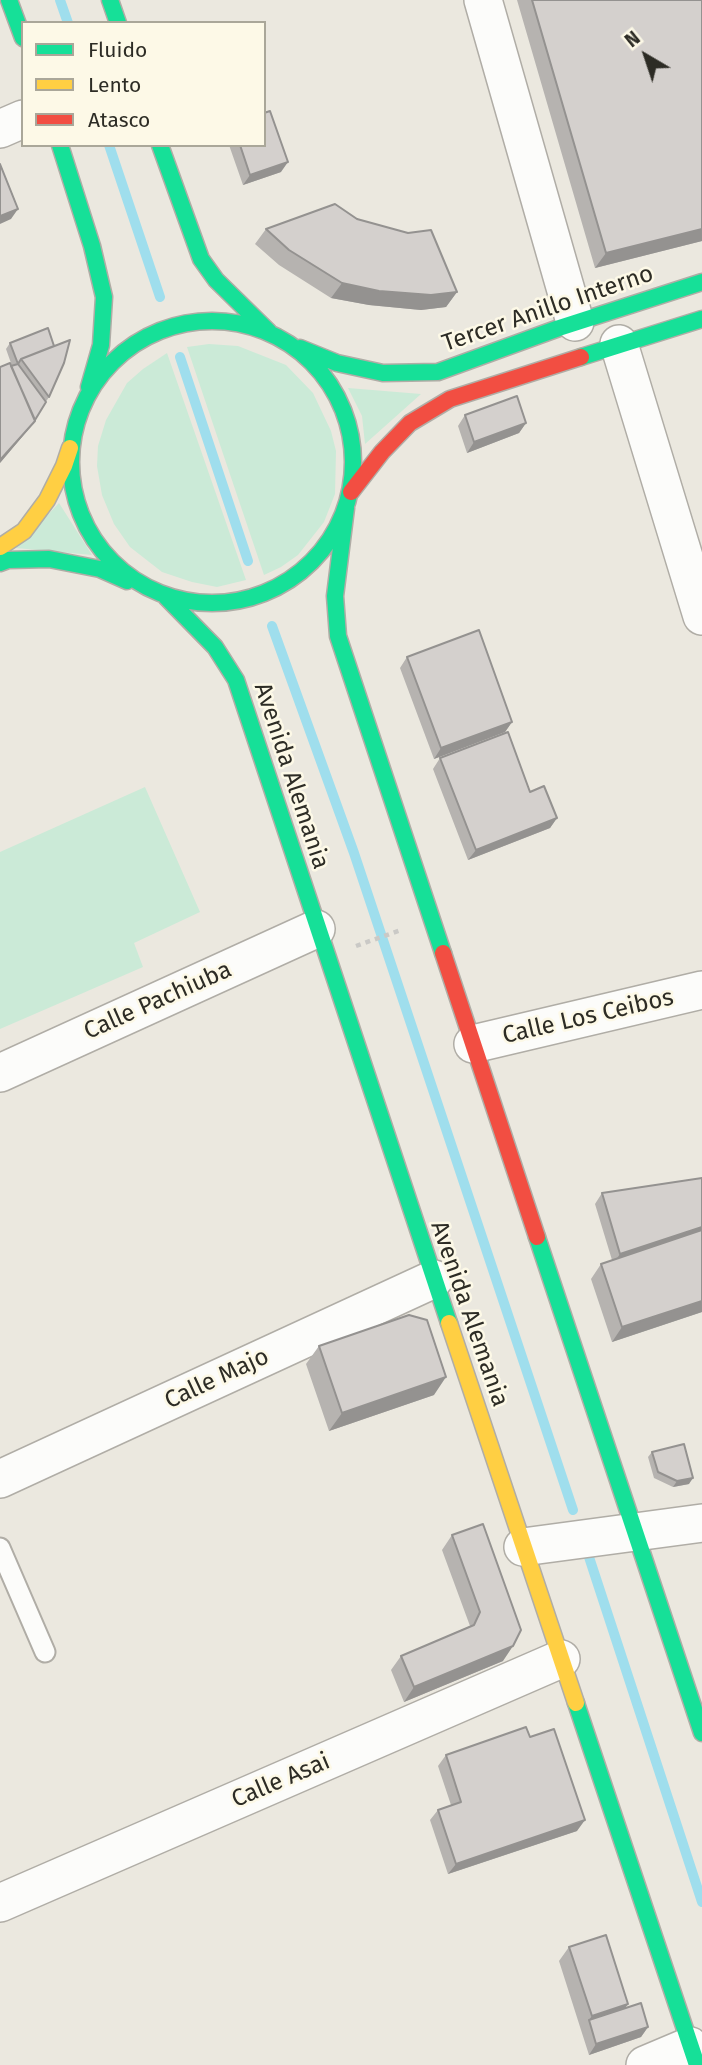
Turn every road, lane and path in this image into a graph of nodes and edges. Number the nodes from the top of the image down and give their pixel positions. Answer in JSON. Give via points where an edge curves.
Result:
{"nodes":[{"id":1,"x":9,"y":0,"type":"edge"},
{"id":2,"x":110,"y":0,"type":"edge"},
{"id":3,"x":483,"y":0,"type":"edge"},
{"id":4,"x":117,"y":21,"type":"edge"},
{"id":5,"x":21,"y":33,"type":"edge"},
{"id":6,"x":21,"y":121,"type":"edge"},
{"id":7,"x":0,"y":129,"type":"edge"},
{"id":8,"x":61,"y":147,"type":"edge"},
{"id":9,"x":161,"y":147,"type":"edge"},
{"id":10,"x":702,"y":282,"type":"edge"},
{"id":11,"x":702,"y":319,"type":"edge"},
{"id":12,"x":575,"y":322,"type":"junction"},
{"id":13,"x":269,"y":332,"type":"junction"},
{"id":14,"x":288,"y":342,"type":"junction"},
{"id":15,"x":619,"y":344,"type":"junction"},
{"id":16,"x":84,"y":405,"type":"junction"},
{"id":17,"x":76,"y":430,"type":"junction"},
{"id":18,"x":351,"y":492,"type":"junction"},
{"id":19,"x":346,"y":508,"type":"junction"},
{"id":20,"x":0,"y":547,"type":"edge"},
{"id":21,"x":0,"y":563,"type":"edge"},
{"id":22,"x":149,"y":590,"type":"junction"},
{"id":23,"x":166,"y":597,"type":"junction"},
{"id":24,"x":702,"y":616,"type":"edge"},
{"id":25,"x":317,"y":929,"type":"junction"},
{"id":26,"x":402,"y":929,"type":"dead end"},
{"id":27,"x":368,"y":942,"type":"dead end"},
{"id":28,"x":702,"y":990,"type":"edge"},
{"id":29,"x":473,"y":1044,"type":"junction"},
{"id":30,"x":0,"y":1073,"type":"edge"},
{"id":31,"x":434,"y":1279,"type":"junction"},
{"id":32,"x":0,"y":1479,"type":"edge"},
{"id":33,"x":702,"y":1523,"type":"edge"},
{"id":34,"x":634,"y":1530,"type":"junction"},
{"id":35,"x":523,"y":1547,"type":"junction"},
{"id":36,"x":0,"y":1548,"type":"edge"},
{"id":37,"x":45,"y":1652,"type":"dead end"},
{"id":38,"x":561,"y":1660,"type":"junction"},
{"id":39,"x":702,"y":1733,"type":"edge"},
{"id":40,"x":0,"y":1903,"type":"edge"},
{"id":41,"x":694,"y":2055,"type":"edge"},
{"id":42,"x":645,"y":2065,"type":"edge"}],
"edges":[{"from":1,"to":5,"type":"main road"},
{"from":2,"to":4,"type":"main road"},
{"from":3,"to":12,"type":"street"},
{"from":6,"to":7,"type":"street"},
{"from":8,"to":16,"type":"main road","via":[[104,297],[101,345]]},
{"from":9,"to":13,"type":"main road","via":[[201,259]]},
{"from":10,"to":12,"type":"main road","name":"Tercer Anillo Interno"},
{"from":11,"to":15,"type":"main road"},
{"from":12,"to":14,"type":"main road","name":"Tercer Anillo Interno","via":[[438,372],[383,373],[337,363]]},
{"from":13,"to":14,"type":"main road"},
{"from":13,"to":16,"type":"main road","via":[[223,321],[176,325],[137,342],[106,370]]},
{"from":14,"to":18,"type":"main road","via":[[315,364],[336,391],[349,423],[354,457]]},
{"from":15,"to":18,"type":"main road","via":[[450,399],[410,423]]},
{"from":15,"to":24,"type":"street"},
{"from":16,"to":17,"type":"main road"},
{"from":17,"to":20,"type":"main road","via":[[47,500],[24,531]]},
{"from":17,"to":22,"type":"main road","via":[[71,467],[82,517],[93,540],[117,568]]},
{"from":18,"to":19,"type":"main road"},
{"from":19,"to":23,"type":"main road","via":[[325,547],[293,578],[253,598],[209,604]]},
{"from":19,"to":29,"type":"main road","via":[[335,596],[338,636]]},
{"from":21,"to":22,"type":"main road","via":[[49,559],[100,569]]},
{"from":22,"to":23,"type":"main road"},
{"from":23,"to":25,"type":"main road","name":"Avenida Alemania","via":[[215,648],[236,680]]},
{"from":25,"to":30,"type":"street","name":"Calle Pachiuba"},
{"from":25,"to":31,"type":"main road","name":"Avenida Alemania"},
{"from":26,"to":27,"type":"path"},
{"from":28,"to":29,"type":"street","name":"Calle Los Ceibos"},
{"from":29,"to":34,"type":"main road"},
{"from":31,"to":32,"type":"street","name":"Calle Majo"},
{"from":31,"to":35,"type":"main road","name":"Avenida Alemania"},
{"from":33,"to":34,"type":"street"},
{"from":34,"to":35,"type":"street"},
{"from":34,"to":39,"type":"main road"},
{"from":35,"to":38,"type":"main road","name":"Avenida Alemania"},
{"from":36,"to":37,"type":"lane"},
{"from":38,"to":40,"type":"street","name":"Calle Asai"},
{"from":38,"to":41,"type":"main road","name":"Avenida Alemania"},
{"from":41,"to":42,"type":"street"}]}
